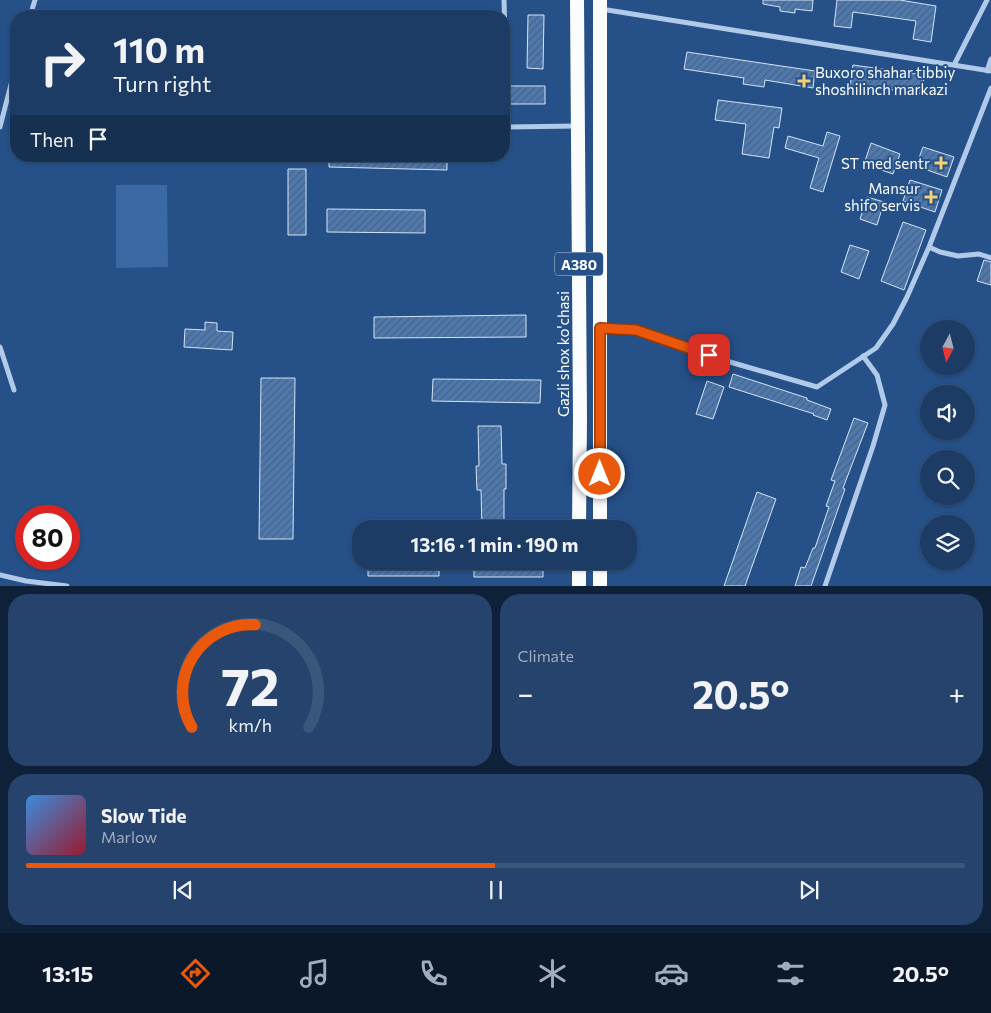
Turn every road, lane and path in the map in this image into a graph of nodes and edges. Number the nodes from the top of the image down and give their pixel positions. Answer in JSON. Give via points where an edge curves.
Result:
{"nodes":[{"id":1,"x":577,"y":0,"type":"edge"},
{"id":2,"x":987,"y":0,"type":"edge"},
{"id":3,"x":600,"y":4,"type":"edge"},
{"id":4,"x":991,"y":60,"type":"edge"},
{"id":5,"x":954,"y":65,"type":"junction"},
{"id":6,"x":989,"y":71,"type":"edge"},
{"id":7,"x":991,"y":88,"type":"edge"},
{"id":8,"x":10,"y":91,"type":"edge"},
{"id":9,"x":0,"y":95,"type":"edge"},
{"id":10,"x":7,"y":97,"type":"junction"},
{"id":11,"x":578,"y":126,"type":"junction"},
{"id":12,"x":0,"y":127,"type":"edge"},
{"id":13,"x":510,"y":127,"type":"edge"},
{"id":14,"x":929,"y":248,"type":"junction"},
{"id":15,"x":991,"y":258,"type":"edge"},
{"id":16,"x":600,"y":328,"type":"junction"},
{"id":17,"x":0,"y":347,"type":"edge"},
{"id":18,"x":864,"y":356,"type":"junction"},
{"id":19,"x":14,"y":390,"type":"dead end"},
{"id":20,"x":580,"y":520,"type":"edge"},
{"id":21,"x":600,"y":520,"type":"edge"},
{"id":22,"x":579,"y":570,"type":"edge"},
{"id":23,"x":600,"y":570,"type":"edge"},
{"id":24,"x":0,"y":575,"type":"edge"},
{"id":25,"x":26,"y":583,"type":"edge"},
{"id":26,"x":67,"y":586,"type":"edge"},
{"id":27,"x":579,"y":586,"type":"edge"},
{"id":28,"x":600,"y":586,"type":"edge"},
{"id":29,"x":825,"y":586,"type":"edge"}],
"edges":[{"from":1,"to":11,"type":"highway","name":"Gazli shox ko'chasi","number":"A380"},
{"from":2,"to":5,"type":"street"},
{"from":3,"to":5,"type":"street"},
{"from":3,"to":16,"type":"highway","number":"A380"},
{"from":4,"to":6,"type":"street"},
{"from":5,"to":6,"type":"street"},
{"from":7,"to":14,"type":"street"},
{"from":8,"to":10,"type":"street"},
{"from":9,"to":10,"type":"street"},
{"from":10,"to":12,"type":"street"},
{"from":11,"to":13,"type":"street"},
{"from":11,"to":20,"type":"highway","name":"Gazli shox ko'chasi","number":"A380"},
{"from":14,"to":15,"type":"street","via":[[958,256],[979,254]]},
{"from":14,"to":18,"type":"street","via":[[893,324],[876,348]]},
{"from":16,"to":18,"type":"street","via":[[636,330],[723,360],[818,387]]},
{"from":16,"to":21,"type":"highway","number":"A380"},
{"from":17,"to":19,"type":"street"},
{"from":18,"to":29,"type":"street","via":[[877,375],[885,405]]},
{"from":22,"to":27,"type":"highway"},
{"from":23,"to":28,"type":"highway"},
{"from":24,"to":25,"type":"street"},
{"from":25,"to":26,"type":"street"}]}
